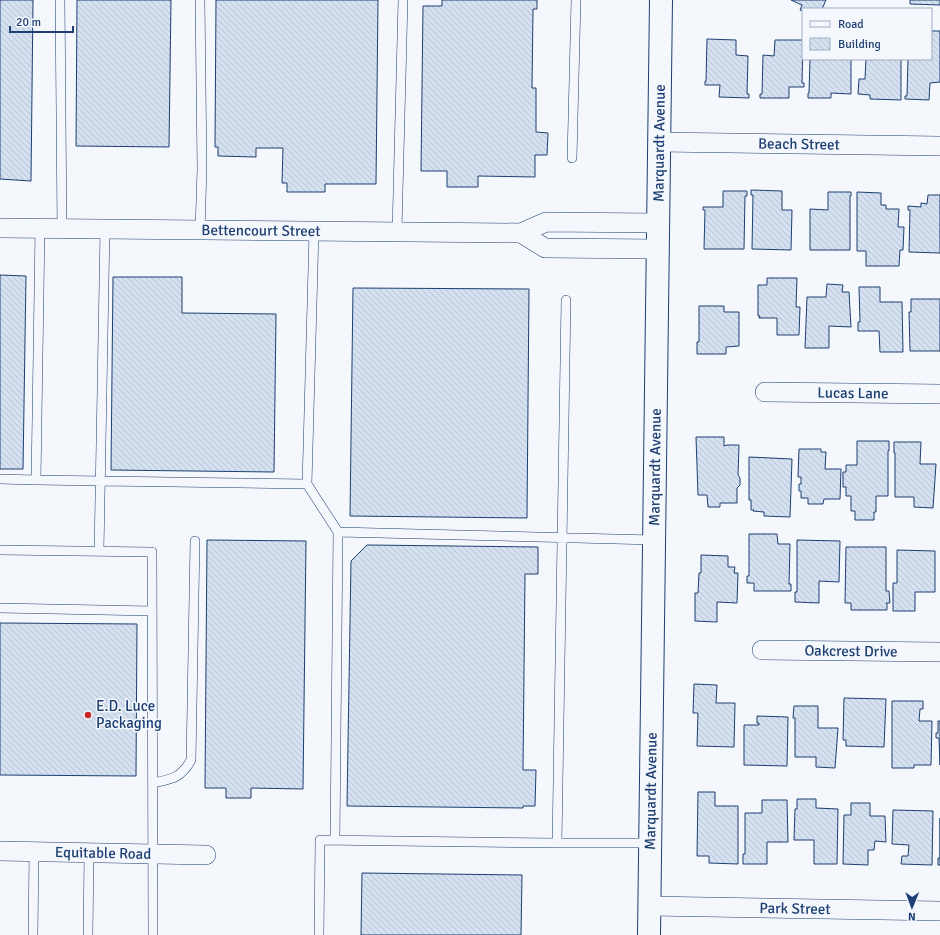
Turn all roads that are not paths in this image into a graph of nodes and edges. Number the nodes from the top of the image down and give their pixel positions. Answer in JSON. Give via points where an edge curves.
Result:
{"nodes":[{"id":1,"x":60,"y":0,"type":"edge"},
{"id":2,"x":200,"y":0,"type":"edge"},
{"id":3,"x":403,"y":0,"type":"edge"},
{"id":4,"x":576,"y":0,"type":"edge"},
{"id":5,"x":661,"y":0,"type":"edge"},
{"id":6,"x":659,"y":142,"type":"junction"},
{"id":7,"x":940,"y":146,"type":"edge"},
{"id":8,"x":572,"y":158,"type":"dead end"},
{"id":9,"x":658,"y":223,"type":"junction"},
{"id":10,"x":0,"y":228,"type":"edge"},
{"id":11,"x":40,"y":229,"type":"junction"},
{"id":12,"x":62,"y":229,"type":"junction"},
{"id":13,"x":105,"y":230,"type":"junction"},
{"id":14,"x":200,"y":230,"type":"junction"},
{"id":15,"x":314,"y":231,"type":"junction"},
{"id":16,"x":397,"y":232,"type":"junction"},
{"id":17,"x":521,"y":233,"type":"junction"},
{"id":18,"x":658,"y":249,"type":"junction"},
{"id":19,"x":566,"y":300,"type":"dead end"},
{"id":20,"x":765,"y":392,"type":"dead end"},
{"id":21,"x":940,"y":394,"type":"edge"},
{"id":22,"x":0,"y":479,"type":"edge"},
{"id":23,"x":36,"y":480,"type":"junction"},
{"id":24,"x":100,"y":481,"type":"junction"},
{"id":25,"x":307,"y":484,"type":"junction"},
{"id":26,"x":338,"y":532,"type":"junction"},
{"id":27,"x":561,"y":537,"type":"junction"},
{"id":28,"x":654,"y":540,"type":"junction"},
{"id":29,"x":195,"y":541,"type":"dead end"},
{"id":30,"x":0,"y":550,"type":"edge"},
{"id":31,"x":99,"y":551,"type":"junction"},
{"id":32,"x":0,"y":608,"type":"edge"},
{"id":33,"x":152,"y":611,"type":"junction"},
{"id":34,"x":762,"y":650,"type":"dead end"},
{"id":35,"x":940,"y":652,"type":"edge"},
{"id":36,"x":153,"y":783,"type":"junction"},
{"id":37,"x":335,"y":840,"type":"junction"},
{"id":38,"x":557,"y":843,"type":"junction"},
{"id":39,"x":650,"y":843,"type":"junction"},
{"id":40,"x":0,"y":851,"type":"edge"},
{"id":41,"x":34,"y":852,"type":"junction"},
{"id":42,"x":89,"y":853,"type":"junction"},
{"id":43,"x":153,"y":854,"type":"junction"},
{"id":44,"x":206,"y":855,"type":"dead end"},
{"id":45,"x":650,"y":906,"type":"junction"},
{"id":46,"x":940,"y":911,"type":"edge"},
{"id":47,"x":34,"y":934,"type":"edge"},
{"id":48,"x":88,"y":935,"type":"edge"},
{"id":49,"x":153,"y":935,"type":"edge"},
{"id":50,"x":319,"y":935,"type":"edge"},
{"id":51,"x":649,"y":935,"type":"edge"}],
"edges":[{"from":1,"to":12,"type":"lane"},
{"from":2,"to":14,"type":"lane"},
{"from":3,"to":16,"type":"lane"},
{"from":4,"to":8,"type":"lane"},
{"from":5,"to":6,"type":"main road","name":"Marquardt Avenue"},
{"from":6,"to":7,"type":"street","name":"Beach Street"},
{"from":6,"to":9,"type":"main road","name":"Marquardt Avenue"},
{"from":9,"to":17,"type":"street","name":"Bettencourt Street","via":[[546,222]]},
{"from":9,"to":18,"type":"main road","name":"Marquardt Avenue"},
{"from":10,"to":11,"type":"street","name":"Bettencourt Street"},
{"from":11,"to":12,"type":"street","name":"Bettencourt Street"},
{"from":11,"to":23,"type":"lane"},
{"from":12,"to":13,"type":"street","name":"Bettencourt Street"},
{"from":13,"to":14,"type":"street","name":"Bettencourt Street"},
{"from":13,"to":24,"type":"lane"},
{"from":14,"to":15,"type":"street","name":"Bettencourt Street"},
{"from":15,"to":16,"type":"street","name":"Bettencourt Street"},
{"from":15,"to":25,"type":"lane"},
{"from":16,"to":17,"type":"street","name":"Bettencourt Street"},
{"from":17,"to":18,"type":"street","via":[[545,248]]},
{"from":18,"to":28,"type":"main road","name":"Marquardt Avenue"},
{"from":19,"to":27,"type":"lane"},
{"from":20,"to":21,"type":"street","name":"Lucas Lane"},
{"from":22,"to":23,"type":"lane"},
{"from":23,"to":24,"type":"lane"},
{"from":24,"to":25,"type":"lane"},
{"from":24,"to":31,"type":"lane"},
{"from":25,"to":26,"type":"lane"},
{"from":26,"to":27,"type":"lane"},
{"from":26,"to":37,"type":"lane"},
{"from":27,"to":28,"type":"lane"},
{"from":27,"to":38,"type":"lane"},
{"from":28,"to":39,"type":"main road","name":"Marquardt Avenue"},
{"from":29,"to":36,"type":"lane","via":[[191,760],[185,771],[171,779]]},
{"from":30,"to":31,"type":"lane"},
{"from":31,"to":33,"type":"lane","via":[[152,552]]},
{"from":32,"to":33,"type":"lane"},
{"from":33,"to":36,"type":"lane"},
{"from":34,"to":35,"type":"street","name":"Oakcrest Drive"},
{"from":36,"to":43,"type":"lane"},
{"from":37,"to":38,"type":"lane"},
{"from":37,"to":50,"type":"lane","via":[[320,840]]},
{"from":38,"to":39,"type":"lane"},
{"from":39,"to":45,"type":"main road","name":"Marquardt Avenue"},
{"from":40,"to":41,"type":"street","name":"Equitable Road"},
{"from":41,"to":42,"type":"street","name":"Equitable Road"},
{"from":41,"to":47,"type":"lane"},
{"from":42,"to":43,"type":"street","name":"Equitable Road"},
{"from":42,"to":48,"type":"lane"},
{"from":43,"to":44,"type":"street","name":"Equitable Road"},
{"from":43,"to":49,"type":"lane"},
{"from":45,"to":46,"type":"street","name":"Park Street"},
{"from":45,"to":51,"type":"main road","name":"Marquardt Avenue"}]}
